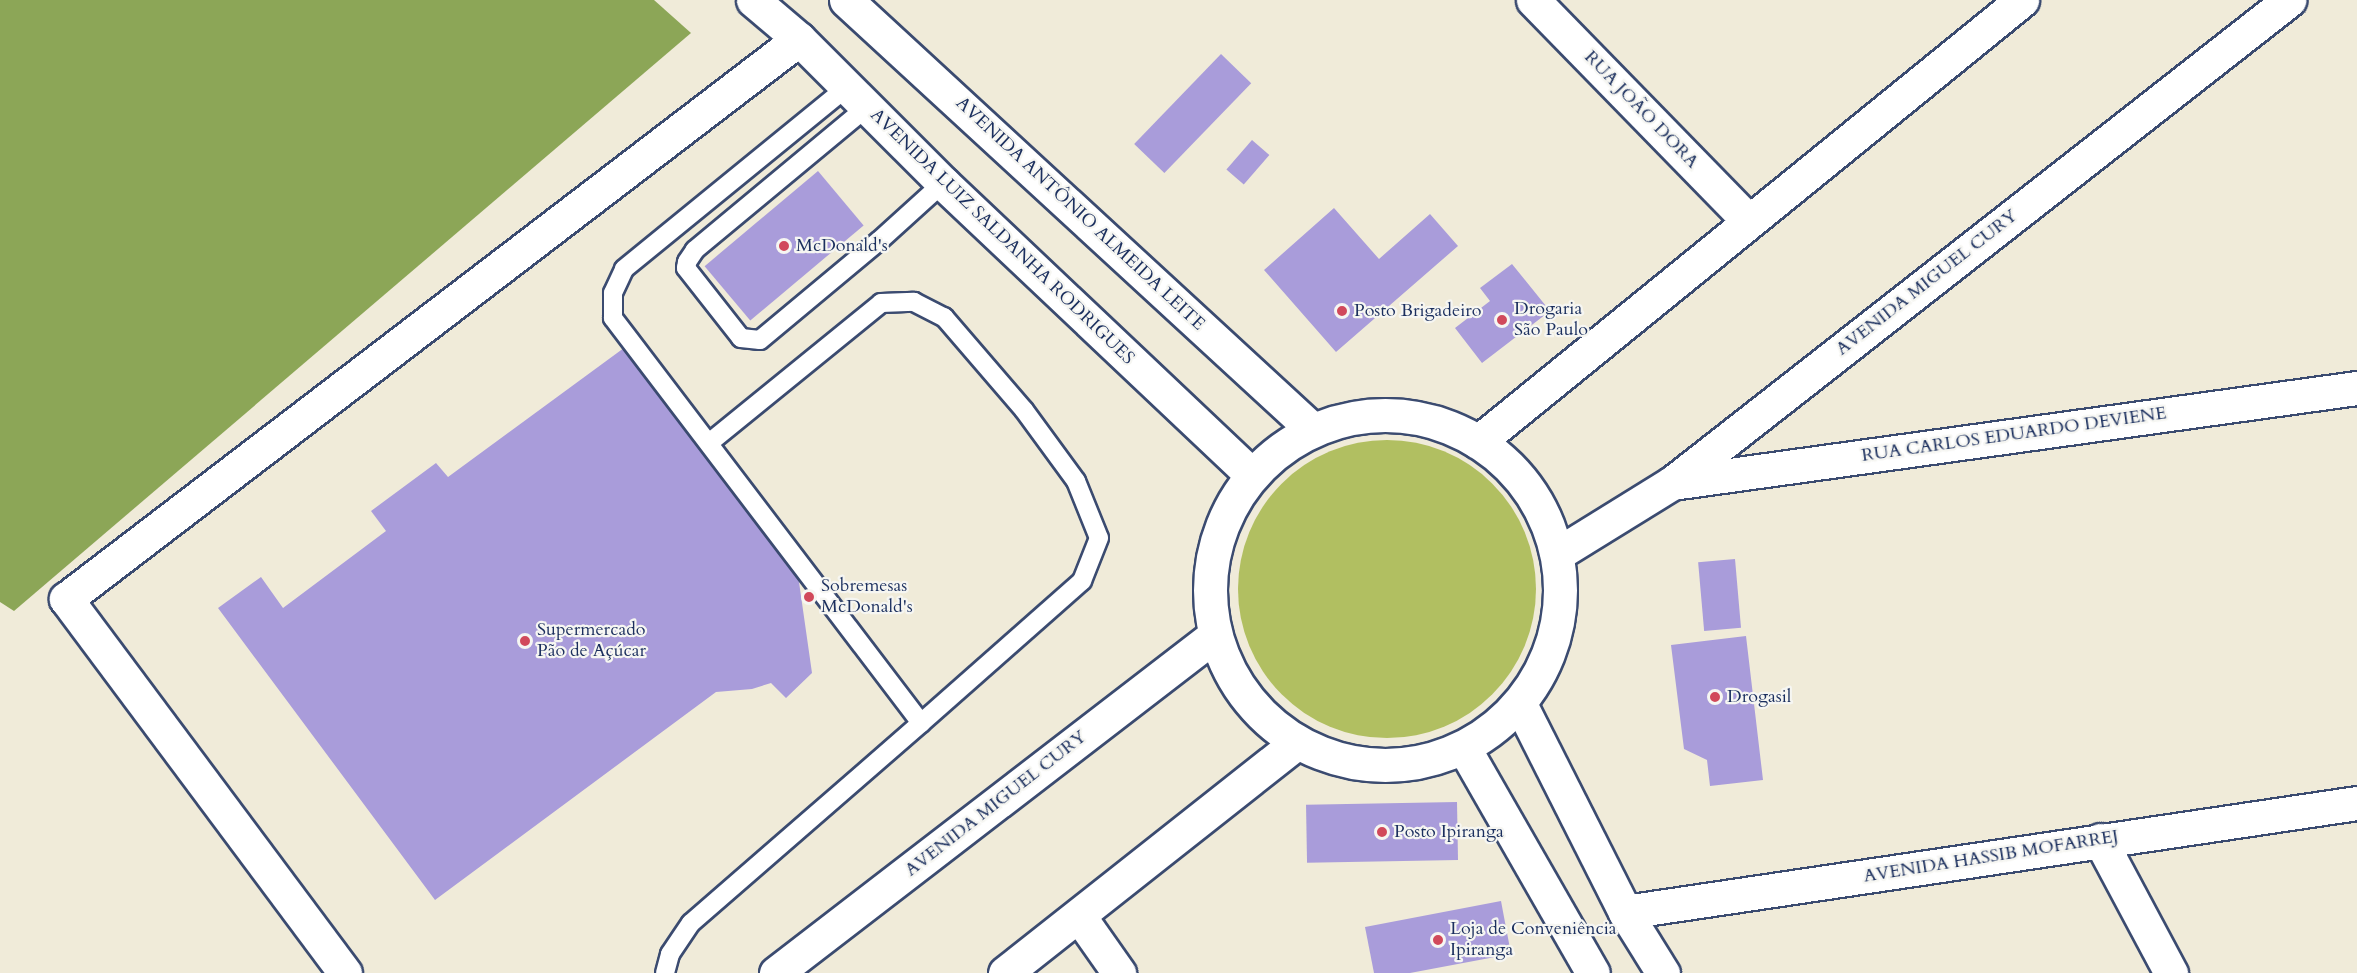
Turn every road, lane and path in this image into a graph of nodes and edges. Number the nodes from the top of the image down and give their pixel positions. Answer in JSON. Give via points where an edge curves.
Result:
{"nodes":[{"id":1,"x":753,"y":0,"type":"edge"},
{"id":2,"x":846,"y":0,"type":"edge"},
{"id":3,"x":1533,"y":0,"type":"edge"},
{"id":4,"x":2022,"y":0,"type":"edge"},
{"id":5,"x":2289,"y":0,"type":"edge"},
{"id":6,"x":799,"y":39,"type":"junction"},
{"id":7,"x":857,"y":97,"type":"junction"},
{"id":8,"x":943,"y":183,"type":"junction"},
{"id":9,"x":1748,"y":220,"type":"junction"},
{"id":10,"x":2357,"y":388,"type":"edge"},
{"id":11,"x":1313,"y":430,"type":"junction"},
{"id":12,"x":1478,"y":442,"type":"junction"},
{"id":13,"x":709,"y":443,"type":"junction"},
{"id":14,"x":1251,"y":474,"type":"junction"},
{"id":15,"x":1671,"y":483,"type":"junction"},
{"id":16,"x":1557,"y":554,"type":"junction"},
{"id":17,"x":1215,"y":635,"type":"junction"},
{"id":18,"x":1520,"y":704,"type":"junction"},
{"id":19,"x":921,"y":723,"type":"junction"},
{"id":20,"x":1297,"y":742,"type":"junction"},
{"id":21,"x":1464,"y":748,"type":"junction"},
{"id":22,"x":2357,"y":804,"type":"edge"},
{"id":23,"x":2100,"y":840,"type":"junction"},
{"id":24,"x":1625,"y":912,"type":"junction"},
{"id":25,"x":1079,"y":916,"type":"junction"},
{"id":26,"x":345,"y":973,"type":"edge"},
{"id":27,"x":665,"y":973,"type":"edge"},
{"id":28,"x":776,"y":973,"type":"edge"},
{"id":29,"x":1005,"y":973,"type":"edge"},
{"id":30,"x":1119,"y":973,"type":"edge"},
{"id":31,"x":1593,"y":973,"type":"edge"},
{"id":32,"x":1663,"y":973,"type":"edge"},
{"id":33,"x":2171,"y":973,"type":"edge"}],
"edges":[{"from":1,"to":6,"type":"street","name":"AVENIDA LUIZ SALDANHA RODRIGUES"},
{"from":2,"to":11,"type":"street","name":"AVENIDA ANTÔNIO ALMEIDA LEITE"},
{"from":3,"to":9,"type":"street","name":"RUA JOÃO DORA"},
{"from":4,"to":9,"type":"street"},
{"from":5,"to":15,"type":"street","name":"AVENIDA MIGUEL CURY"},
{"from":6,"to":7,"type":"street","name":"AVENIDA LUIZ SALDANHA RODRIGUES"},
{"from":6,"to":26,"type":"street","via":[[66,599]]},
{"from":7,"to":8,"type":"street","name":"AVENIDA LUIZ SALDANHA RODRIGUES"},
{"from":7,"to":8,"type":"lane","via":[[695,250],[687,262],[686,268],[741,338],[760,340]]},
{"from":7,"to":13,"type":"lane","via":[[624,269],[613,293],[613,318]]},
{"from":8,"to":14,"type":"street","name":"AVENIDA LUIZ SALDANHA RODRIGUES"},
{"from":9,"to":12,"type":"street"},
{"from":10,"to":15,"type":"street","name":"RUA CARLOS EDUARDO DEVIENE"},
{"from":11,"to":12,"type":"street","via":[[1368,416],[1414,419]]},
{"from":11,"to":14,"type":"street","via":[[1275,453]]},
{"from":12,"to":16,"type":"street","via":[[1515,472],[1541,509]]},
{"from":13,"to":19,"type":"lane"},
{"from":13,"to":19,"type":"lane","via":[[880,303],[914,302],[944,317],[1024,410],[1077,481],[1099,538],[1082,581]]},
{"from":14,"to":17,"type":"street","via":[[1219,531],[1209,583]]},
{"from":15,"to":16,"type":"street","name":"AVENIDA MIGUEL CURY"},
{"from":16,"to":18,"type":"street","via":[[1560,607],[1548,658]]},
{"from":17,"to":20,"type":"street","via":[[1233,677],[1261,714]]},
{"from":17,"to":28,"type":"street","name":"AVENIDA MIGUEL CURY"},
{"from":18,"to":21,"type":"street","via":[[1494,729]]},
{"from":18,"to":24,"type":"street"},
{"from":19,"to":27,"type":"lane","via":[[691,923],[670,954]]},
{"from":20,"to":21,"type":"street","via":[[1351,762],[1385,764],[1408,764]]},
{"from":20,"to":25,"type":"street"},
{"from":21,"to":31,"type":"street"},
{"from":22,"to":23,"type":"street","name":"AVENIDA HASSIB MOFARREJ"},
{"from":23,"to":24,"type":"street","name":"AVENIDA HASSIB MOFARREJ"},
{"from":23,"to":33,"type":"street"},
{"from":24,"to":32,"type":"street"},
{"from":25,"to":29,"type":"street"},
{"from":25,"to":30,"type":"street"}]}
